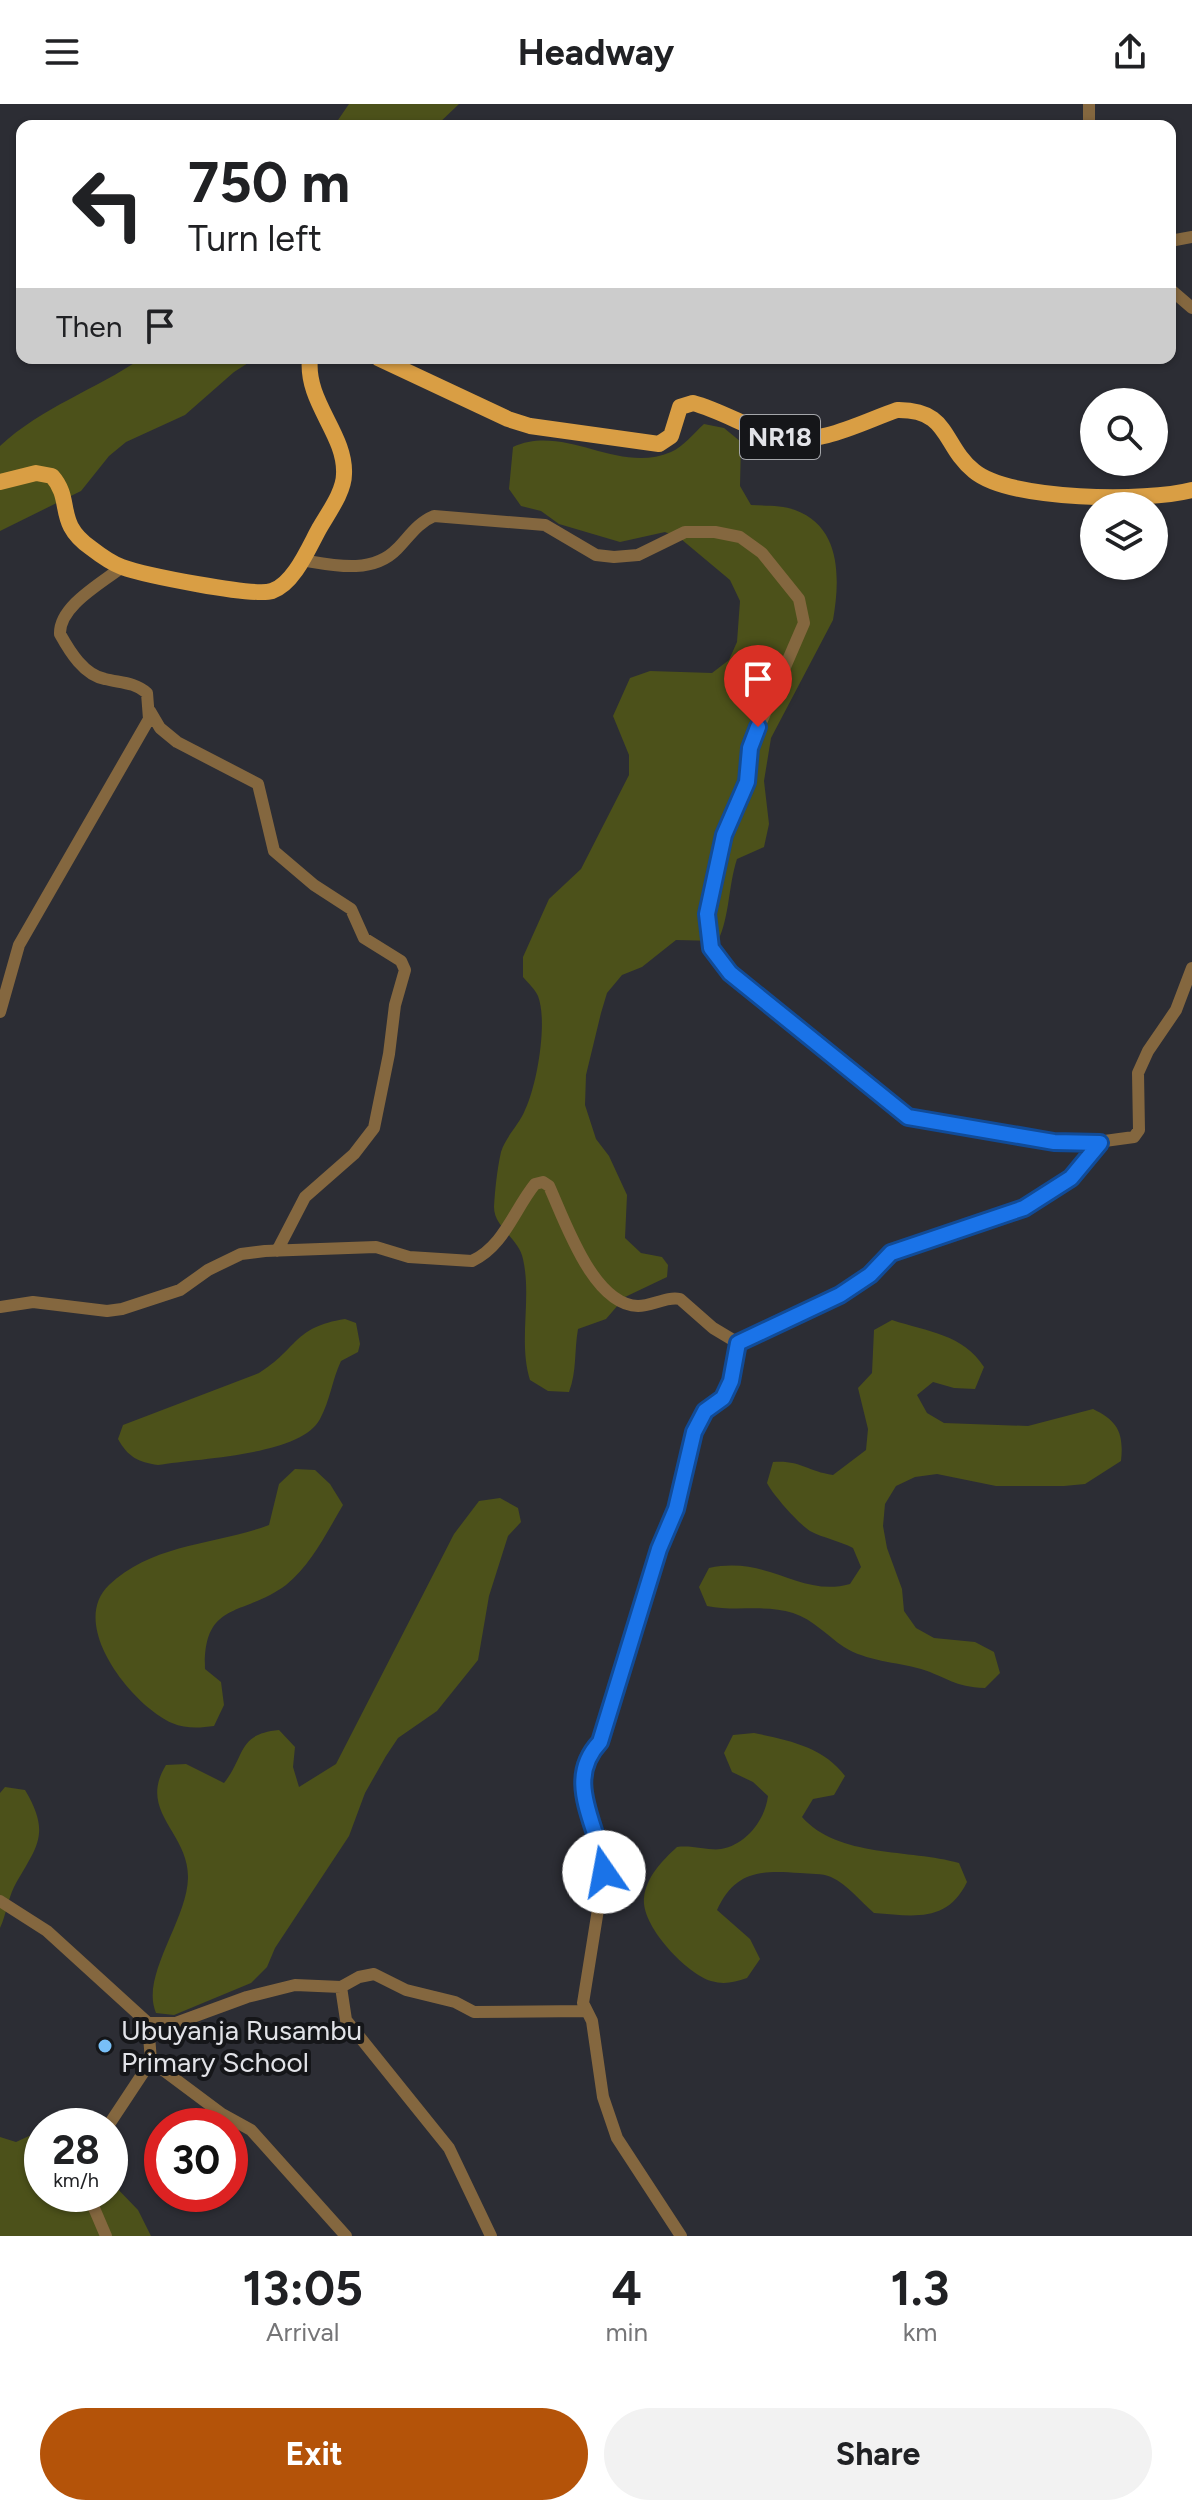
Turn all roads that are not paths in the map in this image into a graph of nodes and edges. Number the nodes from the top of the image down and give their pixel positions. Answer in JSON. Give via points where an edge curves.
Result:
{"nodes":[{"id":1,"x":1176,"y":294,"type":"edge"},
{"id":2,"x":1192,"y":308,"type":"edge"},
{"id":3,"x":310,"y":364,"type":"edge"},
{"id":4,"x":390,"y":364,"type":"edge"},
{"id":5,"x":0,"y":482,"type":"edge"},
{"id":6,"x":1192,"y":490,"type":"edge"},
{"id":7,"x":301,"y":560,"type":"junction"},
{"id":8,"x":122,"y":567,"type":"junction"},
{"id":9,"x":150,"y":711,"type":"junction"},
{"id":10,"x":1192,"y":968,"type":"edge"},
{"id":11,"x":0,"y":1012,"type":"edge"},
{"id":12,"x":1100,"y":1143,"type":"junction"},
{"id":13,"x":277,"y":1251,"type":"junction"},
{"id":14,"x":0,"y":1307,"type":"edge"},
{"id":15,"x":738,"y":1343,"type":"junction"},
{"id":16,"x":0,"y":1901,"type":"edge"},
{"id":17,"x":341,"y":1987,"type":"junction"},
{"id":18,"x":587,"y":2011,"type":"junction"},
{"id":19,"x":148,"y":2023,"type":"junction"},
{"id":20,"x":151,"y":2061,"type":"junction"},
{"id":21,"x":120,"y":2108,"type":"edge"},
{"id":22,"x":96,"y":2212,"type":"edge"},
{"id":23,"x":106,"y":2236,"type":"edge"},
{"id":24,"x":346,"y":2236,"type":"edge"},
{"id":25,"x":491,"y":2236,"type":"edge"},
{"id":26,"x":681,"y":2236,"type":"edge"}],
"edges":[{"from":1,"to":2,"type":"street"},
{"from":3,"to":7,"type":"main road","via":[[312,387],[345,475]]},
{"from":4,"to":6,"type":"main road","number":"NR18","via":[[485,411],[530,426],[659,444],[671,436],[680,407],[693,403],[798,440],[909,410],[930,415],[974,471],[990,480],[1072,496],[1175,495]]},
{"from":5,"to":8,"type":"main road","via":[[36,473],[52,476],[62,493],[69,528]]},
{"from":7,"to":8,"type":"main road","via":[[282,586],[261,593]]},
{"from":7,"to":12,"type":"street","via":[[341,567],[373,564],[394,553],[434,516],[545,525],[596,555],[638,555],[685,532],[740,537],[762,553],[799,599],[804,623],[765,707],[750,748],[747,782],[724,835],[707,914],[711,948],[730,973],[908,1117],[1054,1142]]},
{"from":8,"to":9,"type":"street","via":[[73,607],[62,619],[60,634],[87,671],[138,685],[147,693]]},
{"from":9,"to":11,"type":"street","via":[[125,765],[98,801],[19,945]]},
{"from":9,"to":13,"type":"street","via":[[177,742],[258,784],[274,851],[351,909],[364,938],[401,961],[405,970],[374,1128],[354,1154],[305,1197]]},
{"from":10,"to":12,"type":"street","via":[[1176,1010],[1138,1073],[1139,1130],[1134,1137]]},
{"from":12,"to":15,"type":"street","via":[[1071,1178],[1024,1208],[891,1253],[840,1295]]},
{"from":13,"to":14,"type":"street","via":[[241,1254],[180,1290],[122,1309],[33,1302]]},
{"from":13,"to":15,"type":"street","via":[[376,1247],[409,1257],[472,1261],[502,1237],[524,1197],[543,1182],[602,1290],[636,1306],[680,1299]]},
{"from":15,"to":18,"type":"street","via":[[723,1398],[705,1411],[694,1432],[676,1509],[600,1742],[581,1778],[604,1872],[584,1993]]},
{"from":16,"to":19,"type":"street","via":[[47,1931]]},
{"from":17,"to":18,"type":"street","via":[[374,1974],[474,2012]]},
{"from":17,"to":19,"type":"street","via":[[295,1985],[176,2023]]},
{"from":17,"to":25,"type":"street","via":[[346,2020],[449,2148]]},
{"from":18,"to":26,"type":"street","via":[[599,2051],[603,2097],[617,2138]]},
{"from":19,"to":20,"type":"street"},
{"from":20,"to":21,"type":"street"},
{"from":20,"to":24,"type":"street","via":[[251,2130]]},
{"from":22,"to":23,"type":"street"}]}
